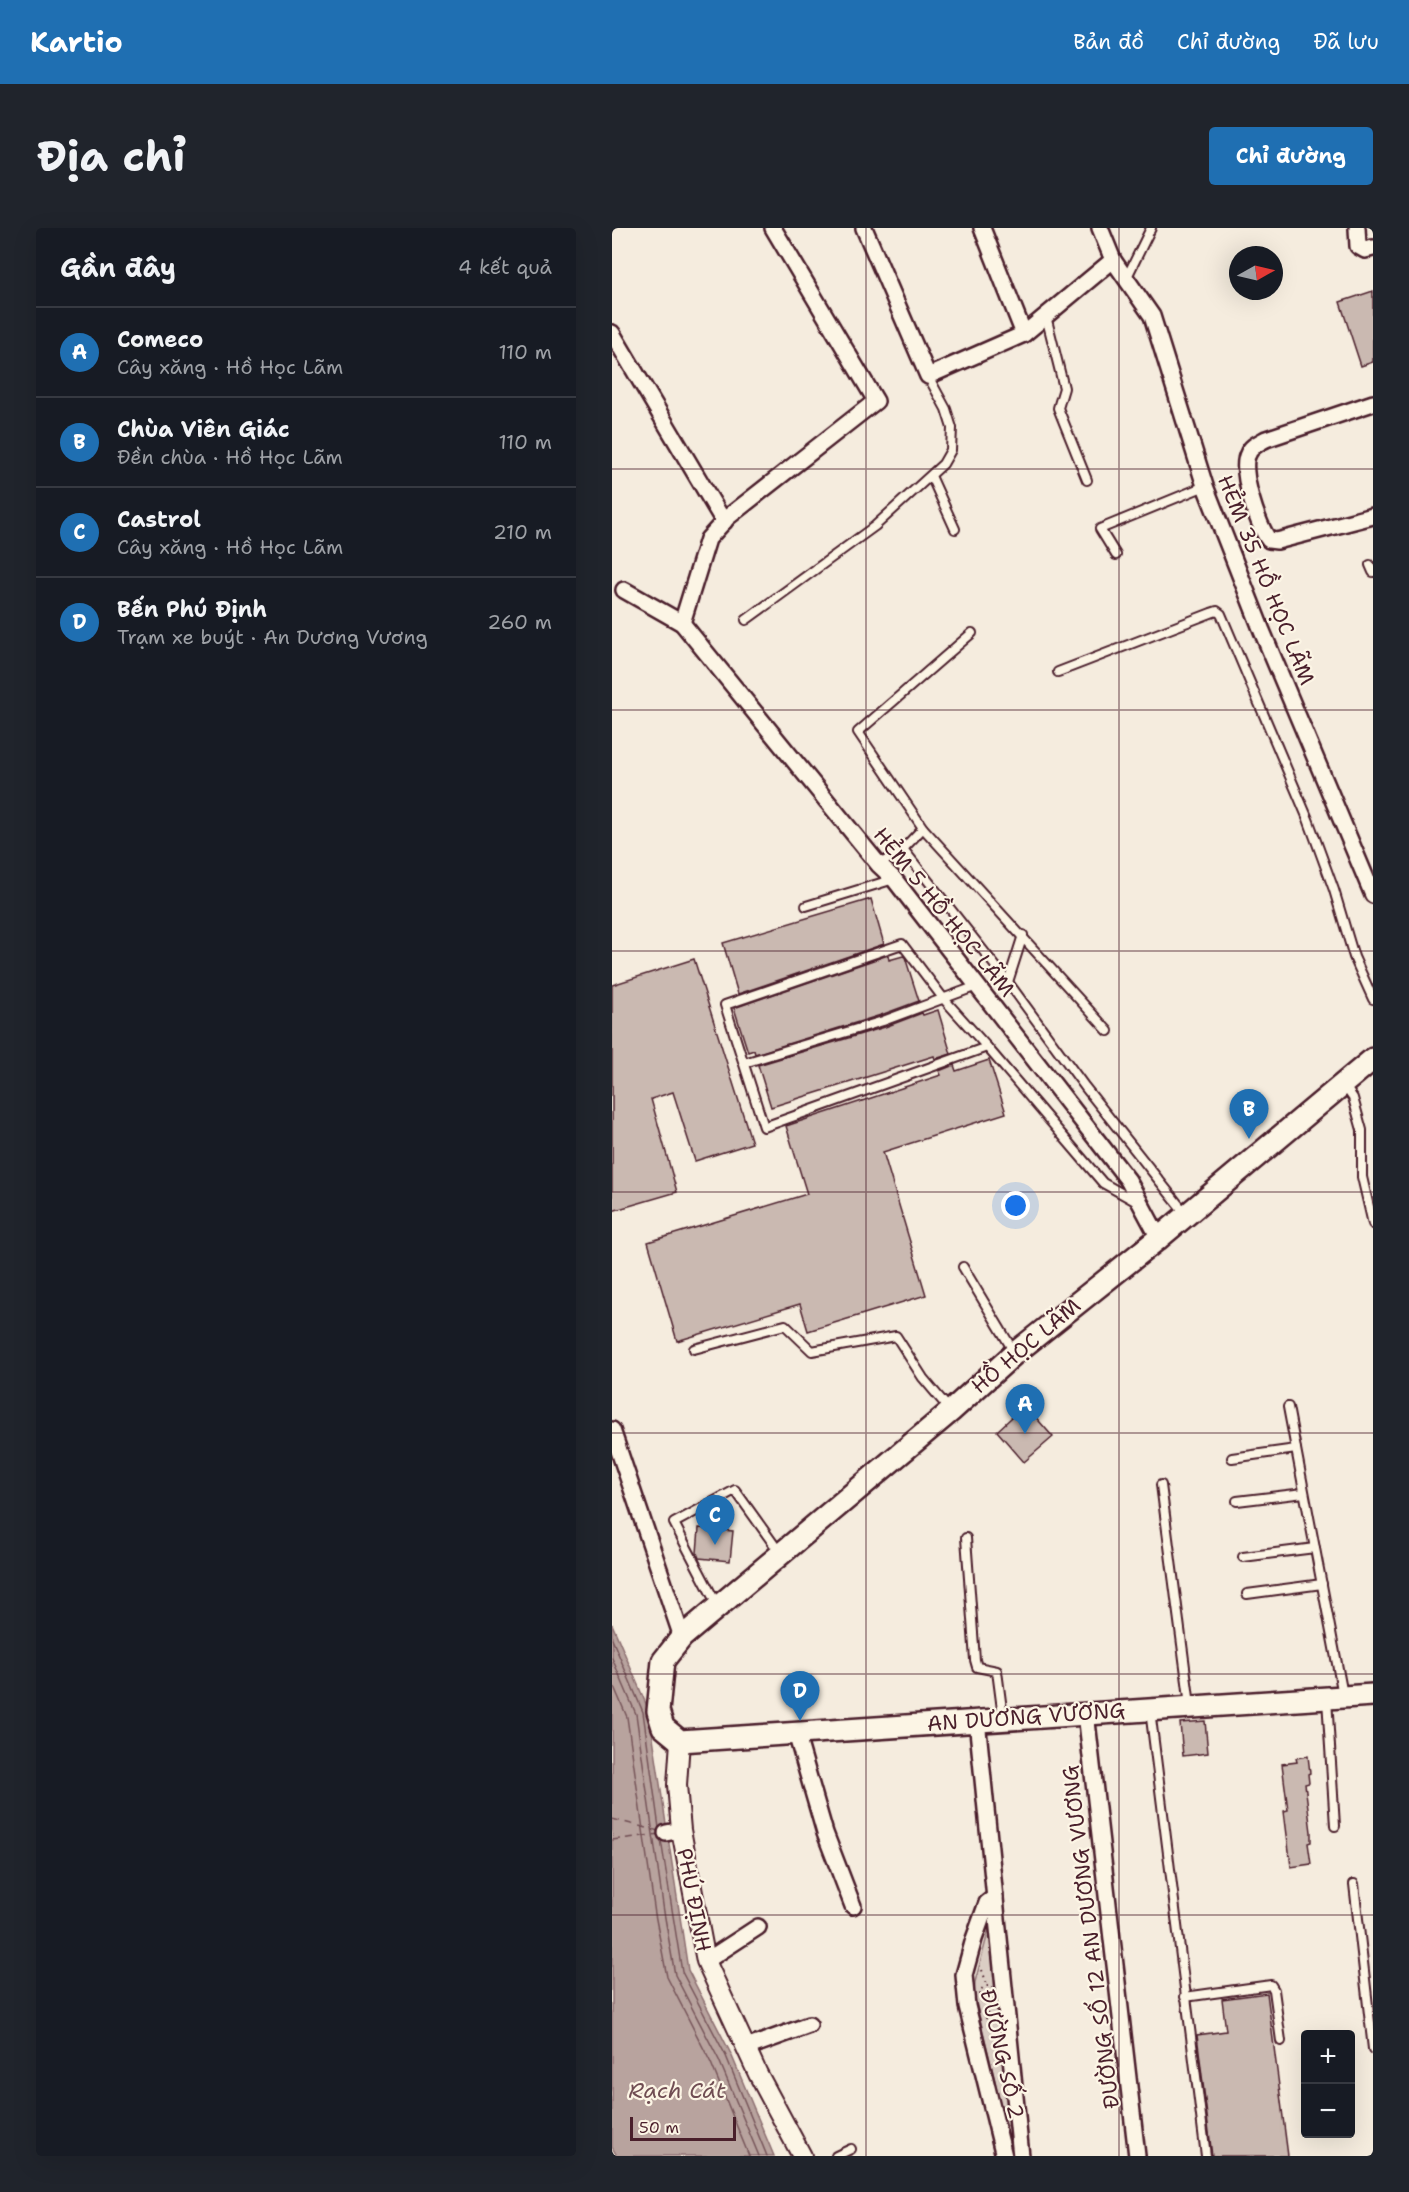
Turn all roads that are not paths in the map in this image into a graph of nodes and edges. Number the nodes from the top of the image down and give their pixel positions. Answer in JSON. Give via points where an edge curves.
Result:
{"nodes":[{"id":1,"x":773,"y":228,"type":"edge"},
{"id":2,"x":864,"y":228,"type":"edge"},
{"id":3,"x":982,"y":228,"type":"edge"},
{"id":4,"x":1100,"y":228,"type":"edge"},
{"id":5,"x":1151,"y":228,"type":"edge"},
{"id":6,"x":1357,"y":228,"type":"edge"},
{"id":7,"x":1373,"y":248,"type":"edge"},
{"id":8,"x":1113,"y":260,"type":"junction"},
{"id":9,"x":1125,"y":280,"type":"junction"},
{"id":10,"x":1046,"y":315,"type":"junction"},
{"id":11,"x":612,"y":333,"type":"edge"},
{"id":12,"x":1024,"y":334,"type":"junction"},
{"id":13,"x":928,"y":376,"type":"junction"},
{"id":14,"x":1373,"y":403,"type":"edge"},
{"id":15,"x":931,"y":476,"type":"junction"},
{"id":16,"x":1087,"y":480,"type":"dead end"},
{"id":17,"x":1205,"y":486,"type":"junction"},
{"id":18,"x":1373,"y":516,"type":"edge"},
{"id":19,"x":724,"y":522,"type":"junction"},
{"id":20,"x":956,"y":529,"type":"dead end"},
{"id":21,"x":1116,"y":555,"type":"dead end"},
{"id":22,"x":624,"y":590,"type":"dead end"},
{"id":23,"x":746,"y":620,"type":"dead end"},
{"id":24,"x":682,"y":623,"type":"junction"},
{"id":25,"x":972,"y":633,"type":"dead end"},
{"id":26,"x":1058,"y":672,"type":"dead end"},
{"id":27,"x":923,"y":828,"type":"junction"},
{"id":28,"x":903,"y":849,"type":"junction"},
{"id":29,"x":879,"y":865,"type":"junction"},
{"id":30,"x":894,"y":879,"type":"junction"},
{"id":31,"x":1373,"y":895,"type":"edge"},
{"id":32,"x":806,"y":906,"type":"dead end"},
{"id":33,"x":1023,"y":936,"type":"junction"},
{"id":34,"x":1008,"y":982,"type":"junction"},
{"id":35,"x":977,"y":986,"type":"junction"},
{"id":36,"x":943,"y":998,"type":"junction"},
{"id":37,"x":1373,"y":999,"type":"edge"},
{"id":38,"x":1108,"y":1031,"type":"dead end"},
{"id":39,"x":987,"y":1047,"type":"junction"},
{"id":40,"x":1373,"y":1059,"type":"edge"},
{"id":41,"x":744,"y":1063,"type":"junction"},
{"id":42,"x":1343,"y":1084,"type":"junction"},
{"id":43,"x":1141,"y":1204,"type":"junction"},
{"id":44,"x":1186,"y":1214,"type":"junction"},
{"id":45,"x":1373,"y":1224,"type":"edge"},
{"id":46,"x":1159,"y":1238,"type":"junction"},
{"id":47,"x":963,"y":1267,"type":"dead end"},
{"id":48,"x":694,"y":1349,"type":"dead end"},
{"id":49,"x":1015,"y":1353,"type":"junction"},
{"id":50,"x":1288,"y":1407,"type":"dead end"},
{"id":51,"x":951,"y":1411,"type":"junction"},
{"id":52,"x":612,"y":1430,"type":"edge"},
{"id":53,"x":1296,"y":1449,"type":"junction"},
{"id":54,"x":1232,"y":1458,"type":"dead end"},
{"id":55,"x":1161,"y":1485,"type":"dead end"},
{"id":56,"x":1304,"y":1493,"type":"junction"},
{"id":57,"x":1237,"y":1501,"type":"dead end"},
{"id":58,"x":966,"y":1538,"type":"dead end"},
{"id":59,"x":1315,"y":1548,"type":"junction"},
{"id":60,"x":780,"y":1554,"type":"junction"},
{"id":61,"x":1242,"y":1557,"type":"dead end"},
{"id":62,"x":1322,"y":1584,"type":"junction"},
{"id":63,"x":1248,"y":1594,"type":"dead end"},
{"id":64,"x":718,"y":1608,"type":"junction"},
{"id":65,"x":682,"y":1637,"type":"junction"},
{"id":66,"x":1373,"y":1695,"type":"edge"},
{"id":67,"x":1335,"y":1697,"type":"junction"},
{"id":68,"x":1190,"y":1706,"type":"junction"},
{"id":69,"x":1150,"y":1709,"type":"junction"},
{"id":70,"x":1086,"y":1713,"type":"junction"},
{"id":71,"x":1003,"y":1719,"type":"junction"},
{"id":72,"x":977,"y":1720,"type":"junction"},
{"id":73,"x":796,"y":1733,"type":"junction"},
{"id":74,"x":680,"y":1741,"type":"junction"},
{"id":75,"x":1335,"y":1826,"type":"dead end"},
{"id":76,"x":1354,"y":1884,"type":"dead end"},
{"id":77,"x":995,"y":1897,"type":"junction"},
{"id":78,"x":853,"y":1906,"type":"dead end"},
{"id":79,"x":758,"y":1927,"type":"dead end"},
{"id":80,"x":706,"y":1961,"type":"junction"},
{"id":81,"x":1185,"y":1997,"type":"junction"},
{"id":82,"x":808,"y":2025,"type":"dead end"},
{"id":83,"x":1281,"y":2041,"type":"dead end"},
{"id":84,"x":746,"y":2048,"type":"junction"},
{"id":85,"x":1373,"y":2049,"type":"edge"},
{"id":86,"x":851,"y":2149,"type":"dead end"},
{"id":87,"x":802,"y":2156,"type":"edge"},
{"id":88,"x":836,"y":2156,"type":"edge"},
{"id":89,"x":1004,"y":2156,"type":"edge"},
{"id":90,"x":1021,"y":2156,"type":"edge"},
{"id":91,"x":1137,"y":2156,"type":"edge"},
{"id":92,"x":1206,"y":2156,"type":"edge"}],
"edges":[{"from":1,"to":19,"type":"street","via":[[876,401]]},
{"from":2,"to":13,"type":"street"},
{"from":3,"to":12,"type":"street"},
{"from":4,"to":8,"type":"street","name":"HẺM 35 HỒ HỌC LÃM"},
{"from":5,"to":9,"type":"lane"},
{"from":6,"to":7,"type":"street","via":[[1359,246],[1365,250]]},
{"from":8,"to":9,"type":"street","name":"HẺM 35 HỒ HỌC LÃM"},
{"from":8,"to":10,"type":"street"},
{"from":9,"to":17,"type":"street","name":"HẺM 35 HỒ HỌC LÃM","via":[[1152,316]]},
{"from":10,"to":12,"type":"street"},
{"from":10,"to":16,"type":"lane","via":[[1064,388],[1058,408]]},
{"from":11,"to":19,"type":"street"},
{"from":12,"to":13,"type":"street"},
{"from":13,"to":15,"type":"lane","via":[[952,428],[951,450]]},
{"from":14,"to":18,"type":"street","via":[[1266,439],[1256,444],[1245,461],[1258,524],[1269,540]]},
{"from":15,"to":20,"type":"lane"},
{"from":15,"to":23,"type":"lane","via":[[875,526]]},
{"from":17,"to":21,"type":"lane","via":[[1100,529]]},
{"from":17,"to":31,"type":"street","name":"HẺM 35 HỒ HỌC LÃM"},
{"from":19,"to":24,"type":"street","via":[[708,539]]},
{"from":22,"to":24,"type":"street"},
{"from":24,"to":29,"type":"street","name":"HẺM 5 HỒ HỌC LÃM"},
{"from":25,"to":27,"type":"lane","via":[[858,732]]},
{"from":26,"to":37,"type":"lane","via":[[1211,613],[1221,614],[1308,819],[1354,957]]},
{"from":27,"to":28,"type":"lane"},
{"from":27,"to":33,"type":"lane"},
{"from":28,"to":29,"type":"lane"},
{"from":28,"to":34,"type":"lane"},
{"from":29,"to":30,"type":"street","name":"HẺM 5 HỒ HỌC LÃM"},
{"from":30,"to":32,"type":"lane"},
{"from":30,"to":35,"type":"street","name":"HẺM 5 HỒ HỌC LÃM"},
{"from":33,"to":34,"type":"lane"},
{"from":33,"to":38,"type":"lane"},
{"from":34,"to":44,"type":"lane","via":[[1084,1087]]},
{"from":35,"to":36,"type":"lane"},
{"from":35,"to":43,"type":"street","name":"HẺM 5 HỒ HỌC LÃM","via":[[1128,1180]]},
{"from":36,"to":39,"type":"lane"},
{"from":36,"to":41,"type":"lane"},
{"from":36,"to":41,"type":"lane","via":[[902,944],[725,1005]]},
{"from":39,"to":41,"type":"lane","via":[[764,1127]]},
{"from":39,"to":43,"type":"lane","via":[[1103,1183]]},
{"from":40,"to":42,"type":"main road","name":"HỒ HỌC LÃM"},
{"from":42,"to":44,"type":"main road","name":"HỒ HỌC LÃM"},
{"from":42,"to":45,"type":"lane","via":[[1353,1098],[1362,1130],[1362,1177]]},
{"from":43,"to":46,"type":"street","name":"HẺM 5 HỒ HỌC LÃM"},
{"from":44,"to":46,"type":"main road","name":"HỒ HỌC LÃM"},
{"from":46,"to":49,"type":"main road","name":"HỒ HỌC LÃM"},
{"from":47,"to":49,"type":"lane"},
{"from":48,"to":51,"type":"lane","via":[[786,1325],[812,1351],[896,1336],[923,1378]]},
{"from":49,"to":51,"type":"main road","name":"HỒ HỌC LÃM"},
{"from":50,"to":53,"type":"lane"},
{"from":51,"to":60,"type":"main road","name":"HỒ HỌC LÃM"},
{"from":52,"to":65,"type":"street"},
{"from":53,"to":54,"type":"lane"},
{"from":53,"to":56,"type":"lane"},
{"from":55,"to":68,"type":"lane"},
{"from":56,"to":57,"type":"lane"},
{"from":56,"to":59,"type":"lane"},
{"from":58,"to":71,"type":"lane","via":[[975,1660],[978,1666],[997,1671]]},
{"from":59,"to":61,"type":"lane"},
{"from":59,"to":62,"type":"lane"},
{"from":60,"to":64,"type":"main road","name":"HỒ HỌC LÃM"},
{"from":60,"to":64,"type":"lane","via":[[735,1490],[674,1523]]},
{"from":62,"to":63,"type":"lane"},
{"from":62,"to":67,"type":"lane"},
{"from":64,"to":65,"type":"main road","name":"HỒ HỌC LÃM"},
{"from":65,"to":74,"type":"main road","via":[[663,1662],[658,1711],[663,1727]]},
{"from":66,"to":67,"type":"main road","name":"AN DƯƠNG VƯƠNG"},
{"from":67,"to":68,"type":"main road","name":"AN DƯƠNG VƯƠNG"},
{"from":67,"to":75,"type":"lane"},
{"from":68,"to":69,"type":"main road","name":"AN DƯƠNG VƯƠNG"},
{"from":69,"to":70,"type":"main road","name":"AN DƯƠNG VƯƠNG"},
{"from":69,"to":81,"type":"lane"},
{"from":70,"to":71,"type":"main road","name":"AN DƯƠNG VƯƠNG"},
{"from":70,"to":91,"type":"street","name":"ĐƯỜNG SỐ 12 AN DƯƠNG VƯƠNG"},
{"from":71,"to":72,"type":"main road","name":"AN DƯƠNG VƯƠNG"},
{"from":72,"to":73,"type":"main road","name":"AN DƯƠNG VƯƠNG"},
{"from":72,"to":77,"type":"street","name":"ĐƯỜNG SỐ 2"},
{"from":73,"to":74,"type":"main road","name":"AN DƯƠNG VƯƠNG"},
{"from":73,"to":78,"type":"street","via":[[825,1833]]},
{"from":74,"to":80,"type":"street","name":"PHÚ ĐỊNH","via":[[673,1832]]},
{"from":76,"to":85,"type":"lane"},
{"from":77,"to":89,"type":"street","name":"ĐƯỜNG SỐ 2","via":[[987,1903],[964,1975],[967,2006]]},
{"from":77,"to":90,"type":"street","name":"ĐƯỜNG SỐ 2"},
{"from":79,"to":80,"type":"street"},
{"from":80,"to":84,"type":"street","name":"PHÚ ĐỊNH"},
{"from":81,"to":83,"type":"lane","via":[[1271,1985]]},
{"from":81,"to":92,"type":"lane"},
{"from":82,"to":84,"type":"street"},
{"from":84,"to":87,"type":"street","name":"PHÚ ĐỊNH"},
{"from":86,"to":88,"type":"lane"}]}
